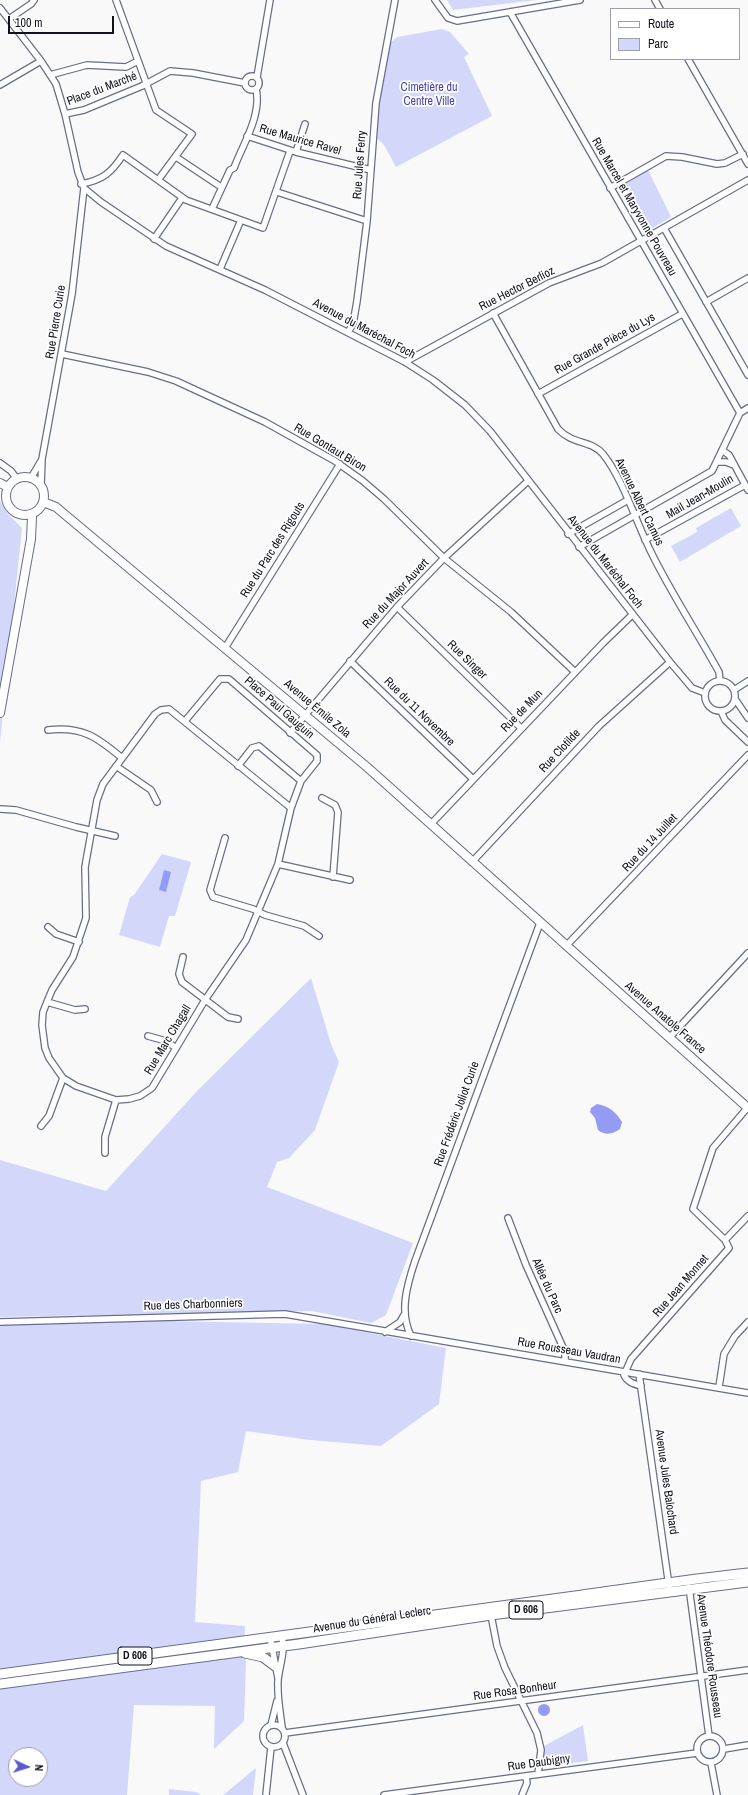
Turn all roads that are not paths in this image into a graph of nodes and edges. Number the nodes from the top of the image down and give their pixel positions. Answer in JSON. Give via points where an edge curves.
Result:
{"nodes":[{"id":1,"x":34,"y":0,"type":"edge"},
{"id":2,"x":116,"y":0,"type":"edge"},
{"id":3,"x":270,"y":0,"type":"edge"},
{"id":4,"x":395,"y":0,"type":"edge"},
{"id":5,"x":435,"y":0,"type":"edge"},
{"id":6,"x":580,"y":0,"type":"edge"},
{"id":7,"x":0,"y":8,"type":"edge"},
{"id":8,"x":510,"y":12,"type":"junction"},
{"id":9,"x":8,"y":19,"type":"junction"},
{"id":10,"x":689,"y":60,"type":"edge"},
{"id":11,"x":41,"y":61,"type":"junction"},
{"id":12,"x":138,"y":61,"type":"junction"},
{"id":13,"x":50,"y":75,"type":"junction"},
{"id":14,"x":257,"y":77,"type":"junction"},
{"id":15,"x":147,"y":83,"type":"junction"},
{"id":16,"x":245,"y":83,"type":"junction"},
{"id":17,"x":0,"y":85,"type":"edge"},
{"id":18,"x":256,"y":89,"type":"junction"},
{"id":19,"x":65,"y":114,"type":"junction"},
{"id":20,"x":305,"y":124,"type":"dead end"},
{"id":21,"x":247,"y":136,"type":"junction"},
{"id":22,"x":290,"y":151,"type":"junction"},
{"id":23,"x":296,"y":152,"type":"junction"},
{"id":24,"x":742,"y":154,"type":"junction"},
{"id":25,"x":176,"y":157,"type":"junction"},
{"id":26,"x":748,"y":164,"type":"edge"},
{"id":27,"x":371,"y":170,"type":"junction"},
{"id":28,"x":158,"y":180,"type":"junction"},
{"id":29,"x":748,"y":180,"type":"edge"},
{"id":30,"x":83,"y":186,"type":"junction"},
{"id":31,"x":221,"y":187,"type":"junction"},
{"id":32,"x":610,"y":188,"type":"junction"},
{"id":33,"x":277,"y":192,"type":"junction"},
{"id":34,"x":182,"y":198,"type":"junction"},
{"id":35,"x":212,"y":209,"type":"junction"},
{"id":36,"x":241,"y":220,"type":"junction"},
{"id":37,"x":367,"y":221,"type":"junction"},
{"id":38,"x":664,"y":228,"type":"junction"},
{"id":39,"x":154,"y":239,"type":"junction"},
{"id":40,"x":641,"y":241,"type":"junction"},
{"id":41,"x":220,"y":269,"type":"junction"},
{"id":42,"x":748,"y":278,"type":"edge"},
{"id":43,"x":706,"y":302,"type":"junction"},
{"id":44,"x":493,"y":313,"type":"junction"},
{"id":45,"x":682,"y":314,"type":"junction"},
{"id":46,"x":348,"y":332,"type":"junction"},
{"id":47,"x":62,"y":354,"type":"junction"},
{"id":48,"x":405,"y":362,"type":"junction"},
{"id":49,"x":748,"y":375,"type":"edge"},
{"id":50,"x":538,"y":394,"type":"junction"},
{"id":51,"x":748,"y":408,"type":"edge"},
{"id":52,"x":740,"y":413,"type":"junction"},
{"id":53,"x":722,"y":450,"type":"junction"},
{"id":54,"x":42,"y":459,"type":"junction"},
{"id":55,"x":717,"y":462,"type":"junction"},
{"id":56,"x":0,"y":463,"type":"edge"},
{"id":57,"x":340,"y":464,"type":"junction"},
{"id":58,"x":734,"y":465,"type":"junction"},
{"id":59,"x":17,"y":478,"type":"junction"},
{"id":60,"x":31,"y":478,"type":"junction"},
{"id":61,"x":528,"y":481,"type":"junction"},
{"id":62,"x":0,"y":483,"type":"edge"},
{"id":63,"x":41,"y":485,"type":"junction"},
{"id":64,"x":745,"y":485,"type":"junction"},
{"id":65,"x":8,"y":488,"type":"junction"},
{"id":66,"x":748,"y":490,"type":"edge"},
{"id":67,"x":628,"y":500,"type":"junction"},
{"id":68,"x":43,"y":502,"type":"junction"},
{"id":69,"x":30,"y":514,"type":"junction"},
{"id":70,"x":635,"y":514,"type":"junction"},
{"id":71,"x":568,"y":534,"type":"junction"},
{"id":72,"x":645,"y":540,"type":"junction"},
{"id":73,"x":579,"y":547,"type":"junction"},
{"id":74,"x":444,"y":558,"type":"junction"},
{"id":75,"x":397,"y":607,"type":"junction"},
{"id":76,"x":632,"y":615,"type":"junction"},
{"id":77,"x":225,"y":648,"type":"junction"},
{"id":78,"x":350,"y":661,"type":"junction"},
{"id":79,"x":670,"y":662,"type":"junction"},
{"id":80,"x":575,"y":672,"type":"junction"},
{"id":81,"x":720,"y":681,"type":"junction"},
{"id":82,"x":748,"y":681,"type":"edge"},
{"id":83,"x":734,"y":690,"type":"junction"},
{"id":84,"x":705,"y":693,"type":"junction"},
{"id":85,"x":735,"y":699,"type":"junction"},
{"id":86,"x":721,"y":712,"type":"junction"},
{"id":87,"x":0,"y":713,"type":"edge"},
{"id":88,"x":306,"y":715,"type":"junction"},
{"id":89,"x":748,"y":718,"type":"edge"},
{"id":90,"x":185,"y":721,"type":"junction"},
{"id":91,"x":521,"y":728,"type":"junction"},
{"id":92,"x":48,"y":730,"type":"dead end"},
{"id":93,"x":290,"y":733,"type":"junction"},
{"id":94,"x":748,"y":742,"type":"edge"},
{"id":95,"x":748,"y":755,"type":"edge"},
{"id":96,"x":122,"y":758,"type":"junction"},
{"id":97,"x":317,"y":761,"type":"joint"},
{"id":98,"x":116,"y":766,"type":"junction"},
{"id":99,"x":238,"y":766,"type":"junction"},
{"id":100,"x":473,"y":779,"type":"junction"},
{"id":101,"x":301,"y":781,"type":"junction"},
{"id":102,"x":322,"y":798,"type":"dead end"},
{"id":103,"x":157,"y":802,"type":"dead end"},
{"id":104,"x":291,"y":808,"type":"junction"},
{"id":105,"x":0,"y":809,"type":"edge"},
{"id":106,"x":431,"y":824,"type":"junction"},
{"id":107,"x":92,"y":831,"type":"junction"},
{"id":108,"x":115,"y":836,"type":"dead end"},
{"id":109,"x":225,"y":838,"type":"dead end"},
{"id":110,"x":472,"y":862,"type":"junction"},
{"id":111,"x":278,"y":864,"type":"junction"},
{"id":112,"x":333,"y":877,"type":"junction"},
{"id":113,"x":350,"y":880,"type":"dead end"},
{"id":114,"x":258,"y":911,"type":"junction"},
{"id":115,"x":540,"y":924,"type":"junction"},
{"id":116,"x":48,"y":927,"type":"dead end"},
{"id":117,"x":319,"y":936,"type":"dead end"},
{"id":118,"x":79,"y":942,"type":"junction"},
{"id":119,"x":566,"y":946,"type":"junction"},
{"id":120,"x":748,"y":953,"type":"edge"},
{"id":121,"x":183,"y":957,"type":"dead end"},
{"id":122,"x":205,"y":1000,"type":"junction"},
{"id":123,"x":46,"y":1002,"type":"junction"},
{"id":124,"x":85,"y":1009,"type":"dead end"},
{"id":125,"x":238,"y":1019,"type":"dead end"},
{"id":126,"x":148,"y":1036,"type":"dead end"},
{"id":127,"x":670,"y":1037,"type":"junction"},
{"id":128,"x":176,"y":1048,"type":"junction"},
{"id":129,"x":63,"y":1078,"type":"junction"},
{"id":130,"x":116,"y":1100,"type":"junction"},
{"id":131,"x":748,"y":1108,"type":"edge"},
{"id":132,"x":41,"y":1126,"type":"dead end"},
{"id":133,"x":105,"y":1153,"type":"dead end"},
{"id":134,"x":748,"y":1216,"type":"edge"},
{"id":135,"x":508,"y":1218,"type":"dead end"},
{"id":136,"x":725,"y":1240,"type":"junction"},
{"id":137,"x":404,"y":1315,"type":"junction"},
{"id":138,"x":0,"y":1322,"type":"edge"},
{"id":139,"x":747,"y":1324,"type":"edge"},
{"id":140,"x":385,"y":1332,"type":"junction"},
{"id":141,"x":411,"y":1336,"type":"junction"},
{"id":142,"x":565,"y":1361,"type":"junction"},
{"id":143,"x":625,"y":1372,"type":"junction"},
{"id":144,"x":639,"y":1374,"type":"junction"},
{"id":145,"x":641,"y":1386,"type":"junction"},
{"id":146,"x":719,"y":1387,"type":"junction"},
{"id":147,"x":748,"y":1393,"type":"edge"},
{"id":148,"x":748,"y":1573,"type":"edge"},
{"id":149,"x":688,"y":1580,"type":"junction"},
{"id":150,"x":669,"y":1582,"type":"junction"},
{"id":151,"x":748,"y":1582,"type":"edge"},
{"id":152,"x":689,"y":1590,"type":"junction"},
{"id":153,"x":670,"y":1593,"type":"junction"},
{"id":154,"x":491,"y":1615,"type":"junction"},
{"id":155,"x":286,"y":1635,"type":"junction"},
{"id":156,"x":271,"y":1642,"type":"junction"},
{"id":157,"x":284,"y":1645,"type":"junction"},
{"id":158,"x":236,"y":1651,"type":"junction"},
{"id":159,"x":275,"y":1666,"type":"junction"},
{"id":160,"x":748,"y":1670,"type":"edge"},
{"id":161,"x":0,"y":1674,"type":"edge"},
{"id":162,"x":701,"y":1677,"type":"junction"},
{"id":163,"x":278,"y":1678,"type":"junction"},
{"id":164,"x":0,"y":1684,"type":"edge"},
{"id":165,"x":278,"y":1695,"type":"junction"},
{"id":166,"x":521,"y":1701,"type":"junction"},
{"id":167,"x":270,"y":1725,"type":"junction"},
{"id":168,"x":284,"y":1730,"type":"junction"},
{"id":169,"x":709,"y":1736,"type":"junction"},
{"id":170,"x":283,"y":1743,"type":"junction"},
{"id":171,"x":748,"y":1745,"type":"edge"},
{"id":172,"x":271,"y":1747,"type":"junction"},
{"id":173,"x":724,"y":1749,"type":"junction"},
{"id":174,"x":697,"y":1753,"type":"junction"},
{"id":175,"x":711,"y":1763,"type":"junction"},
{"id":176,"x":538,"y":1774,"type":"junction"},
{"id":177,"x":526,"y":1776,"type":"junction"},
{"id":178,"x":266,"y":1795,"type":"edge"},
{"id":179,"x":303,"y":1795,"type":"edge"},
{"id":180,"x":384,"y":1795,"type":"edge"},
{"id":181,"x":522,"y":1795,"type":"edge"},
{"id":182,"x":717,"y":1795,"type":"edge"}],
"edges":[{"from":1,"to":9,"type":"street"},
{"from":2,"to":12,"type":"street"},
{"from":3,"to":14,"type":"street"},
{"from":4,"to":27,"type":"street","name":"Rue Jules Ferry","via":[[376,103]]},
{"from":5,"to":8,"type":"street","via":[[452,20]]},
{"from":6,"to":8,"type":"street"},
{"from":7,"to":9,"type":"street"},
{"from":8,"to":32,"type":"street","name":"Rue Marcel et Maryvonne Pouvreau"},
{"from":9,"to":11,"type":"street"},
{"from":10,"to":24,"type":"street"},
{"from":11,"to":13,"type":"street"},
{"from":11,"to":17,"type":"street"},
{"from":12,"to":13,"type":"street","via":[[126,66],[87,65]]},
{"from":12,"to":15,"type":"street"},
{"from":13,"to":19,"type":"street","via":[[61,95]]},
{"from":14,"to":16,"type":"street","via":[[248,77]]},
{"from":14,"to":18,"type":"street","via":[[260,84]]},
{"from":15,"to":16,"type":"street","name":"Place du Marché","via":[[170,71]]},
{"from":15,"to":19,"type":"street","name":"Place du Marché","via":[[84,110]]},
{"from":15,"to":25,"type":"street","via":[[156,110],[192,134]]},
{"from":16,"to":18,"type":"street","via":[[249,89]]},
{"from":18,"to":21,"type":"street","via":[[256,112]]},
{"from":19,"to":30,"type":"street"},
{"from":20,"to":23,"type":"street"},
{"from":21,"to":22,"type":"street","name":"Rue Maurice Ravel"},
{"from":21,"to":31,"type":"street","via":[[234,168],[230,170]]},
{"from":22,"to":23,"type":"street","name":"Rue Maurice Ravel"},
{"from":22,"to":33,"type":"street"},
{"from":23,"to":27,"type":"street","name":"Rue Maurice Ravel"},
{"from":24,"to":26,"type":"street"},
{"from":24,"to":32,"type":"street","via":[[717,164],[666,156]]},
{"from":25,"to":28,"type":"street"},
{"from":25,"to":31,"type":"street"},
{"from":27,"to":37,"type":"street","name":"Rue Jules Ferry"},
{"from":28,"to":30,"type":"street","via":[[123,155],[111,172]]},
{"from":28,"to":34,"type":"street"},
{"from":29,"to":38,"type":"street","name":"Rue Hector Berlioz"},
{"from":30,"to":39,"type":"street","name":"Avenue du Maréchal Foch"},
{"from":30,"to":47,"type":"street","name":"Rue Pierre Curie","via":[[72,294]]},
{"from":31,"to":35,"type":"street"},
{"from":32,"to":40,"type":"street","name":"Rue Marcel et Maryvonne Pouvreau"},
{"from":33,"to":36,"type":"street","via":[[263,228]]},
{"from":33,"to":37,"type":"street"},
{"from":34,"to":35,"type":"street"},
{"from":34,"to":39,"type":"street"},
{"from":35,"to":36,"type":"street"},
{"from":36,"to":41,"type":"street"},
{"from":37,"to":46,"type":"street","name":"Rue Jules Ferry","via":[[353,324]]},
{"from":38,"to":40,"type":"street","name":"Rue Hector Berlioz"},
{"from":38,"to":43,"type":"street"},
{"from":39,"to":41,"type":"street","name":"Avenue du Maréchal Foch"},
{"from":40,"to":44,"type":"street","name":"Rue Hector Berlioz","via":[[602,263],[549,283]]},
{"from":40,"to":45,"type":"street","name":"Rue Marcel et Maryvonne Pouvreau"},
{"from":41,"to":46,"type":"street","name":"Avenue du Maréchal Foch"},
{"from":42,"to":43,"type":"street"},
{"from":43,"to":49,"type":"street"},
{"from":44,"to":48,"type":"street","name":"Rue Hector Berlioz"},
{"from":44,"to":50,"type":"street","name":"Avenue Albert Camus"},
{"from":45,"to":50,"type":"street","name":"Rue Grande Pièce du Lys"},
{"from":45,"to":52,"type":"street","name":"Rue Marcel et Maryvonne Pouvreau"},
{"from":46,"to":48,"type":"street","name":"Avenue du Maréchal Foch"},
{"from":47,"to":54,"type":"street","name":"Rue Pierre Curie"},
{"from":47,"to":57,"type":"street","name":"Rue Gontaut Biron","via":[[148,372],[176,381],[258,419]]},
{"from":48,"to":61,"type":"street","name":"Avenue du Maréchal Foch","via":[[465,405],[490,431]]},
{"from":50,"to":67,"type":"street","name":"Avenue Albert Camus","via":[[558,429],[565,436],[600,451]]},
{"from":51,"to":52,"type":"street"},
{"from":52,"to":53,"type":"street","name":"Mail Jean-Moulin"},
{"from":53,"to":55,"type":"street","name":"Mail Jean-Moulin"},
{"from":53,"to":58,"type":"street","via":[[729,455]]},
{"from":54,"to":60,"type":"street","name":"Rue Pierre Curie"},
{"from":54,"to":63,"type":"street","name":"Rue Pierre Curie"},
{"from":55,"to":58,"type":"street"},
{"from":55,"to":70,"type":"street","name":"Mail Jean-Moulin","via":[[712,471]]},
{"from":56,"to":59,"type":"street"},
{"from":57,"to":74,"type":"street","name":"Rue Gontaut Biron","via":[[379,494]]},
{"from":57,"to":77,"type":"street","name":"Rue du Parc des Rigouts"},
{"from":58,"to":64,"type":"street"},
{"from":59,"to":60,"type":"main road"},
{"from":59,"to":65,"type":"main road"},
{"from":60,"to":63,"type":"main road"},
{"from":61,"to":71,"type":"street","name":"Avenue du Maréchal Foch"},
{"from":61,"to":74,"type":"street","name":"Rue du Major Auvert"},
{"from":62,"to":65,"type":"main road"},
{"from":63,"to":68,"type":"main road"},
{"from":64,"to":66,"type":"street"},
{"from":64,"to":72,"type":"street","name":"Mail Jean-Moulin"},
{"from":65,"to":69,"type":"main road","via":[[6,496],[11,508],[22,514]]},
{"from":67,"to":70,"type":"street","name":"Avenue Albert Camus"},
{"from":67,"to":71,"type":"street"},
{"from":68,"to":69,"type":"main road"},
{"from":68,"to":77,"type":"main road","name":"Avenue Émile Zola","via":[[56,507]]},
{"from":69,"to":87,"type":"main road","via":[[31,539]]},
{"from":70,"to":72,"type":"street","name":"Avenue Albert Camus"},
{"from":70,"to":73,"type":"street","name":"Mail Jean-Moulin"},
{"from":71,"to":73,"type":"street","name":"Avenue du Maréchal Foch"},
{"from":72,"to":81,"type":"street","name":"Avenue Albert Camus","via":[[719,672]]},
{"from":73,"to":76,"type":"street","name":"Avenue du Maréchal Foch"},
{"from":74,"to":75,"type":"street","name":"Rue du Major Auvert"},
{"from":74,"to":80,"type":"street","name":"Rue Gontaut Biron","via":[[510,612]]},
{"from":75,"to":78,"type":"street","name":"Rue du Major Auvert"},
{"from":75,"to":91,"type":"street","name":"Rue Singer"},
{"from":76,"to":79,"type":"street","name":"Avenue du Maréchal Foch"},
{"from":76,"to":80,"type":"street","name":"Rue de Mun"},
{"from":77,"to":88,"type":"main road","name":"Avenue Émile Zola"},
{"from":78,"to":88,"type":"street","name":"Rue du Major Auvert"},
{"from":78,"to":100,"type":"street","name":"Rue du 11 Novembre"},
{"from":79,"to":84,"type":"street","name":"Avenue du Maréchal Foch","via":[[692,688]]},
{"from":79,"to":110,"type":"street","name":"Rue Clotilde","via":[[599,726]]},
{"from":80,"to":91,"type":"street","name":"Rue de Mun"},
{"from":81,"to":83,"type":"street","via":[[729,683]]},
{"from":81,"to":84,"type":"street","via":[[712,683]]},
{"from":82,"to":83,"type":"street"},
{"from":83,"to":85,"type":"street"},
{"from":84,"to":86,"type":"street","via":[[709,706]]},
{"from":85,"to":86,"type":"street","via":[[730,708]]},
{"from":85,"to":89,"type":"street"},
{"from":86,"to":94,"type":"street","via":[[725,720]]},
{"from":88,"to":93,"type":"street","name":"Rue du Major Auvert"},
{"from":88,"to":106,"type":"main road","name":"Avenue Émile Zola"},
{"from":90,"to":93,"type":"street","name":"Place Paul Gauguin","via":[[220,679],[229,679]]},
{"from":90,"to":96,"type":"street","name":"Rue Marc Chagall","via":[[169,709],[158,711]]},
{"from":90,"to":99,"type":"street","name":"Rue Marc Chagall"},
{"from":91,"to":100,"type":"street","name":"Rue de Mun"},
{"from":92,"to":96,"type":"street","via":[[66,728],[91,735]]},
{"from":93,"to":97,"type":"street","name":"Place Paul Gauguin","via":[[317,755]]},
{"from":95,"to":119,"type":"street","name":"Rue du 14 Juillet"},
{"from":96,"to":98,"type":"street","name":"Rue Marc Chagall"},
{"from":97,"to":101,"type":"street","name":"Rue Marc Chagall"},
{"from":98,"to":103,"type":"street","via":[[151,790]]},
{"from":98,"to":107,"type":"street","name":"Rue Marc Chagall","via":[[103,784],[97,800]]},
{"from":99,"to":101,"type":"street","via":[[252,748],[259,746]]},
{"from":99,"to":104,"type":"street","name":"Rue Marc Chagall"},
{"from":100,"to":106,"type":"street","name":"Rue de Mun"},
{"from":101,"to":104,"type":"street","name":"Rue Marc Chagall"},
{"from":102,"to":112,"type":"street","via":[[335,805],[338,812]]},
{"from":104,"to":111,"type":"street","name":"Rue Marc Chagall"},
{"from":105,"to":107,"type":"street","via":[[16,810]]},
{"from":106,"to":110,"type":"main road","name":"Avenue Émile Zola"},
{"from":107,"to":108,"type":"street"},
{"from":107,"to":118,"type":"street","name":"Rue Marc Chagall","via":[[85,867],[86,918]]},
{"from":109,"to":114,"type":"street","via":[[211,894],[213,897]]},
{"from":110,"to":115,"type":"main road","name":"Avenue Émile Zola"},
{"from":111,"to":112,"type":"street"},
{"from":111,"to":114,"type":"street","name":"Rue Marc Chagall"},
{"from":112,"to":113,"type":"street"},
{"from":114,"to":117,"type":"street","via":[[304,926]]},
{"from":114,"to":122,"type":"street","name":"Rue Marc Chagall","via":[[246,940]]},
{"from":115,"to":119,"type":"main road","name":"Avenue Émile Zola"},
{"from":115,"to":137,"type":"street","name":"Rue Frédéric Joliot Curie","via":[[415,1261],[406,1293]]},
{"from":116,"to":118,"type":"street","via":[[56,934]]},
{"from":118,"to":123,"type":"street","name":"Rue Marc Chagall"},
{"from":119,"to":127,"type":"main road","name":"Avenue Anatole France"},
{"from":120,"to":127,"type":"street"},
{"from":121,"to":122,"type":"street","via":[[179,978]]},
{"from":122,"to":125,"type":"street","via":[[228,1017]]},
{"from":122,"to":128,"type":"street","name":"Rue Marc Chagall"},
{"from":123,"to":124,"type":"street","via":[[75,1010]]},
{"from":123,"to":129,"type":"street","name":"Rue Marc Chagall","via":[[42,1025],[44,1043],[49,1058]]},
{"from":126,"to":128,"type":"street","via":[[166,1041]]},
{"from":127,"to":131,"type":"main road","name":"Avenue Anatole France"},
{"from":128,"to":130,"type":"street","name":"Rue Marc Chagall","via":[[152,1088],[140,1096]]},
{"from":129,"to":130,"type":"street","name":"Rue Marc Chagall","via":[[89,1092]]},
{"from":129,"to":132,"type":"street","via":[[49,1116]]},
{"from":130,"to":133,"type":"street","via":[[105,1137]]},
{"from":131,"to":136,"type":"street","via":[[713,1148],[693,1209]]},
{"from":134,"to":136,"type":"street","name":"Rue Jean Monnet"},
{"from":135,"to":142,"type":"street","name":"Allée du Parc","via":[[526,1265],[566,1352]]},
{"from":136,"to":143,"type":"street","name":"Rue Jean Monnet","via":[[728,1248],[631,1359]]},
{"from":137,"to":140,"type":"street","via":[[400,1322]]},
{"from":137,"to":141,"type":"street","name":"Rue Frédéric Joliot Curie"},
{"from":138,"to":140,"type":"street","name":"Rue des Charbonniers","via":[[285,1314]]},
{"from":139,"to":146,"type":"street","via":[[735,1336],[724,1354]]},
{"from":140,"to":141,"type":"street","name":"Rue Rousseau Vaudran"},
{"from":141,"to":142,"type":"street","name":"Rue Rousseau Vaudran"},
{"from":142,"to":143,"type":"street","name":"Rue Rousseau Vaudran"},
{"from":143,"to":144,"type":"street","name":"Rue Rousseau Vaudran"},
{"from":143,"to":145,"type":"street","via":[[626,1379]]},
{"from":144,"to":145,"type":"street","name":"Avenue Jules Balochard"},
{"from":144,"to":146,"type":"street","name":"Rue Rousseau Vaudran"},
{"from":145,"to":150,"type":"street","name":"Avenue Jules Balochard"},
{"from":146,"to":147,"type":"street","name":"Rue Rousseau Vaudran"},
{"from":148,"to":149,"type":"main road","name":"Avenue du Général Leclerc","number":"D 606"},
{"from":149,"to":150,"type":"main road","name":"Avenue du Général Leclerc","number":"D 606"},
{"from":149,"to":152,"type":"street","name":"Avenue Théodore Rousseau"},
{"from":150,"to":153,"type":"street","name":"Avenue Jules Balochard"},
{"from":150,"to":155,"type":"main road","name":"Avenue du Général Leclerc","number":"D 606"},
{"from":151,"to":152,"type":"main road","name":"Avenue du Général Leclerc","number":"D 606"},
{"from":152,"to":153,"type":"main road","name":"Avenue du Général Leclerc","number":"D 606"},
{"from":152,"to":162,"type":"street","name":"Avenue Théodore Rousseau"},
{"from":153,"to":154,"type":"main road","name":"Avenue du Général Leclerc","number":"D 606"},
{"from":154,"to":157,"type":"main road","name":"Avenue du Général Leclerc","number":"D 606"},
{"from":154,"to":166,"type":"street","via":[[504,1668]]},
{"from":155,"to":156,"type":"main road","number":"D 606"},
{"from":155,"to":157,"type":"street"},
{"from":156,"to":157,"type":"main road","name":"Avenue du Général Leclerc","number":"D 606"},
{"from":156,"to":158,"type":"main road","name":"Avenue du Général Leclerc","number":"D 606"},
{"from":156,"to":159,"type":"street"},
{"from":156,"to":161,"type":"main road","name":"Avenue du Général Leclerc","number":"D 606"},
{"from":157,"to":163,"type":"street"},
{"from":158,"to":159,"type":"main road","via":[[256,1655]]},
{"from":158,"to":164,"type":"main road","name":"Avenue du Général Leclerc","number":"D 606"},
{"from":159,"to":163,"type":"street"},
{"from":160,"to":162,"type":"street","name":"Rue Rosa Bonheur"},
{"from":162,"to":166,"type":"street","name":"Rue Rosa Bonheur"},
{"from":162,"to":169,"type":"street","name":"Avenue Théodore Rousseau"},
{"from":163,"to":165,"type":"street"},
{"from":165,"to":167,"type":"street"},
{"from":165,"to":168,"type":"street"},
{"from":166,"to":168,"type":"street","name":"Rue Rosa Bonheur"},
{"from":166,"to":176,"type":"street","via":[[537,1733],[541,1750]]},
{"from":167,"to":168,"type":"street","via":[[277,1724]]},
{"from":167,"to":172,"type":"street","via":[[264,1729],[263,1736]]},
{"from":168,"to":170,"type":"street"},
{"from":169,"to":173,"type":"street","via":[[721,1741]]},
{"from":169,"to":174,"type":"street","via":[[704,1737],[698,1744]]},
{"from":170,"to":172,"type":"street","via":[[278,1747]]},
{"from":170,"to":179,"type":"street"},
{"from":171,"to":173,"type":"street"},
{"from":172,"to":178,"type":"street"},
{"from":173,"to":175,"type":"street","via":[[722,1757]]},
{"from":174,"to":175,"type":"street","via":[[704,1762]]},
{"from":174,"to":176,"type":"street","name":"Rue Daubigny"},
{"from":175,"to":182,"type":"street"},
{"from":176,"to":177,"type":"street","name":"Rue Daubigny"},
{"from":177,"to":180,"type":"street","name":"Rue Daubigny"},
{"from":177,"to":181,"type":"street","via":[[527,1784]]}]}
